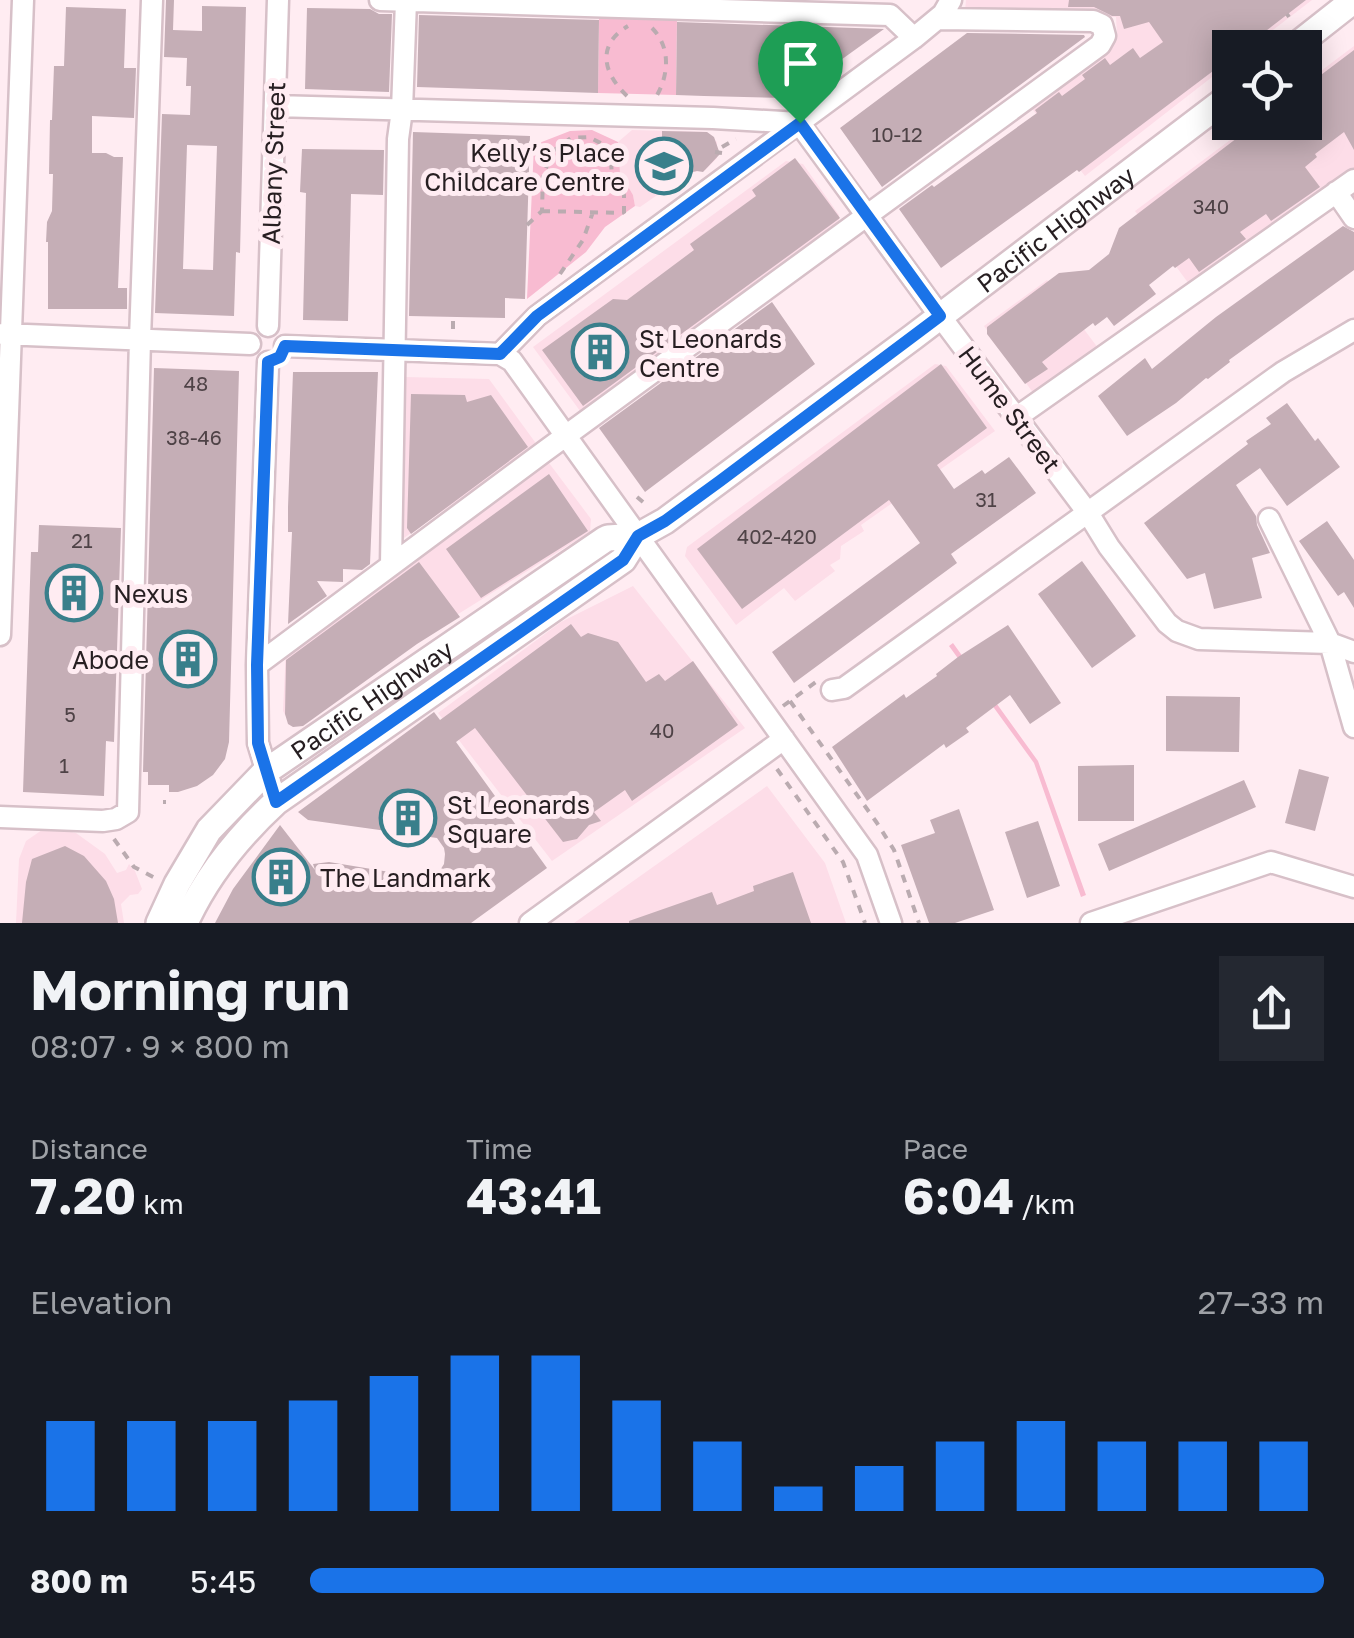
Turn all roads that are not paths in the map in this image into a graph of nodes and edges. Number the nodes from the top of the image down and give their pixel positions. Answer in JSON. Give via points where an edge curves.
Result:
{"nodes":[{"id":1,"x":23,"y":0,"type":"edge"},
{"id":2,"x":152,"y":0,"type":"edge"},
{"id":3,"x":278,"y":0,"type":"edge"},
{"id":4,"x":380,"y":0,"type":"edge"},
{"id":5,"x":951,"y":0,"type":"edge"},
{"id":6,"x":1354,"y":0,"type":"edge"},
{"id":7,"x":406,"y":1,"type":"edge"},
{"id":8,"x":938,"y":19,"type":"junction"},
{"id":9,"x":1316,"y":30,"type":"edge"},
{"id":10,"x":914,"y":38,"type":"junction"},
{"id":11,"x":275,"y":106,"type":"junction"},
{"id":12,"x":402,"y":110,"type":"junction"},
{"id":13,"x":1212,"y":110,"type":"edge"},
{"id":14,"x":800,"y":123,"type":"junction"},
{"id":15,"x":1354,"y":180,"type":"edge"},
{"id":16,"x":1336,"y":192,"type":"junction"},
{"id":17,"x":866,"y":215,"type":"junction"},
{"id":18,"x":1354,"y":218,"type":"edge"},
{"id":19,"x":940,"y":316,"type":"junction"},
{"id":20,"x":268,"y":326,"type":"junction"},
{"id":21,"x":1354,"y":330,"type":"edge"},
{"id":22,"x":6,"y":334,"type":"edge"},
{"id":23,"x":140,"y":338,"type":"junction"},
{"id":24,"x":250,"y":344,"type":"junction"},
{"id":25,"x":285,"y":346,"type":"junction"},
{"id":26,"x":395,"y":349,"type":"junction"},
{"id":27,"x":500,"y":354,"type":"junction"},
{"id":28,"x":268,"y":362,"type":"junction"},
{"id":29,"x":1017,"y":417,"type":"junction"},
{"id":30,"x":565,"y":436,"type":"junction"},
{"id":31,"x":1088,"y":513,"type":"junction"},
{"id":32,"x":1270,"y":519,"type":"dead end"},
{"id":33,"x":638,"y":536,"type":"junction"},
{"id":34,"x":391,"y":565,"type":"junction"},
{"id":35,"x":0,"y":635,"type":"edge"},
{"id":36,"x":1330,"y":643,"type":"junction"},
{"id":37,"x":1354,"y":652,"type":"edge"},
{"id":38,"x":257,"y":665,"type":"junction"},
{"id":39,"x":824,"y":685,"type":"road end"},
{"id":40,"x":1354,"y":726,"type":"edge"},
{"id":41,"x":784,"y":739,"type":"junction"},
{"id":42,"x":266,"y":772,"type":"junction"},
{"id":43,"x":276,"y":802,"type":"junction"},
{"id":44,"x":0,"y":817,"type":"edge"},
{"id":45,"x":1354,"y":887,"type":"edge"},
{"id":46,"x":160,"y":923,"type":"edge"},
{"id":47,"x":184,"y":923,"type":"edge"},
{"id":48,"x":530,"y":923,"type":"edge"},
{"id":49,"x":890,"y":923,"type":"edge"},
{"id":50,"x":1091,"y":923,"type":"edge"}],
"edges":[{"from":1,"to":22,"type":"street"},
{"from":2,"to":23,"type":"street"},
{"from":3,"to":11,"type":"street","name":"Albany Street"},
{"from":4,"to":7,"type":"street"},
{"from":5,"to":8,"type":"street"},
{"from":6,"to":9,"type":"main road"},
{"from":7,"to":10,"type":"street","via":[[644,16],[890,15]]},
{"from":7,"to":12,"type":"street"},
{"from":8,"to":10,"type":"street"},
{"from":8,"to":17,"type":"street","via":[[1094,22],[1105,36]]},
{"from":10,"to":14,"type":"street"},
{"from":11,"to":12,"type":"street"},
{"from":11,"to":20,"type":"street","name":"Albany Street"},
{"from":12,"to":14,"type":"street"},
{"from":12,"to":26,"type":"street"},
{"from":13,"to":19,"type":"main road","name":"Pacific Highway"},
{"from":14,"to":17,"type":"street","name":"Hume Street"},
{"from":14,"to":27,"type":"street","via":[[537,316]]},
{"from":15,"to":16,"type":"street"},
{"from":16,"to":18,"type":"street"},
{"from":16,"to":29,"type":"street"},
{"from":17,"to":19,"type":"street","name":"Hume Street"},
{"from":17,"to":30,"type":"street"},
{"from":19,"to":29,"type":"street","name":"Hume Street"},
{"from":19,"to":33,"type":"main road","name":"Pacific Highway"},
{"from":20,"to":24,"type":"street"},
{"from":20,"to":25,"type":"street","via":[[280,332]]},
{"from":21,"to":31,"type":"street","via":[[1283,372]]},
{"from":22,"to":23,"type":"street"},
{"from":22,"to":35,"type":"street"},
{"from":23,"to":24,"type":"street"},
{"from":23,"to":44,"type":"street","via":[[128,812],[103,821]]},
{"from":24,"to":28,"type":"street","via":[[255,357]]},
{"from":25,"to":26,"type":"street"},
{"from":25,"to":28,"type":"street"},
{"from":26,"to":27,"type":"street"},
{"from":26,"to":34,"type":"street"},
{"from":27,"to":30,"type":"street","via":[[512,361]]},
{"from":28,"to":38,"type":"street"},
{"from":29,"to":31,"type":"street","name":"Hume Street"},
{"from":30,"to":33,"type":"street"},
{"from":30,"to":34,"type":"street"},
{"from":31,"to":36,"type":"street","name":"Hume Street","via":[[1176,631],[1199,639]]},
{"from":31,"to":39,"type":"street","via":[[844,688]]},
{"from":32,"to":36,"type":"street"},
{"from":33,"to":41,"type":"street"},
{"from":33,"to":42,"type":"main road","name":"Pacific Highway","via":[[604,540]]},
{"from":33,"to":43,"type":"main road","name":"Pacific Highway","via":[[623,560]]},
{"from":34,"to":38,"type":"street"},
{"from":36,"to":37,"type":"street","name":"Hume Street"},
{"from":36,"to":40,"type":"street"},
{"from":38,"to":42,"type":"street","via":[[258,743]]},
{"from":41,"to":48,"type":"street"},
{"from":41,"to":49,"type":"street","via":[[867,856]]},
{"from":42,"to":43,"type":"street"},
{"from":42,"to":46,"type":"main road","name":"Pacific Highway","via":[[209,830]]},
{"from":43,"to":47,"type":"main road","name":"Pacific Highway","via":[[227,854]]},
{"from":45,"to":50,"type":"street","via":[[1271,862]]}]}
